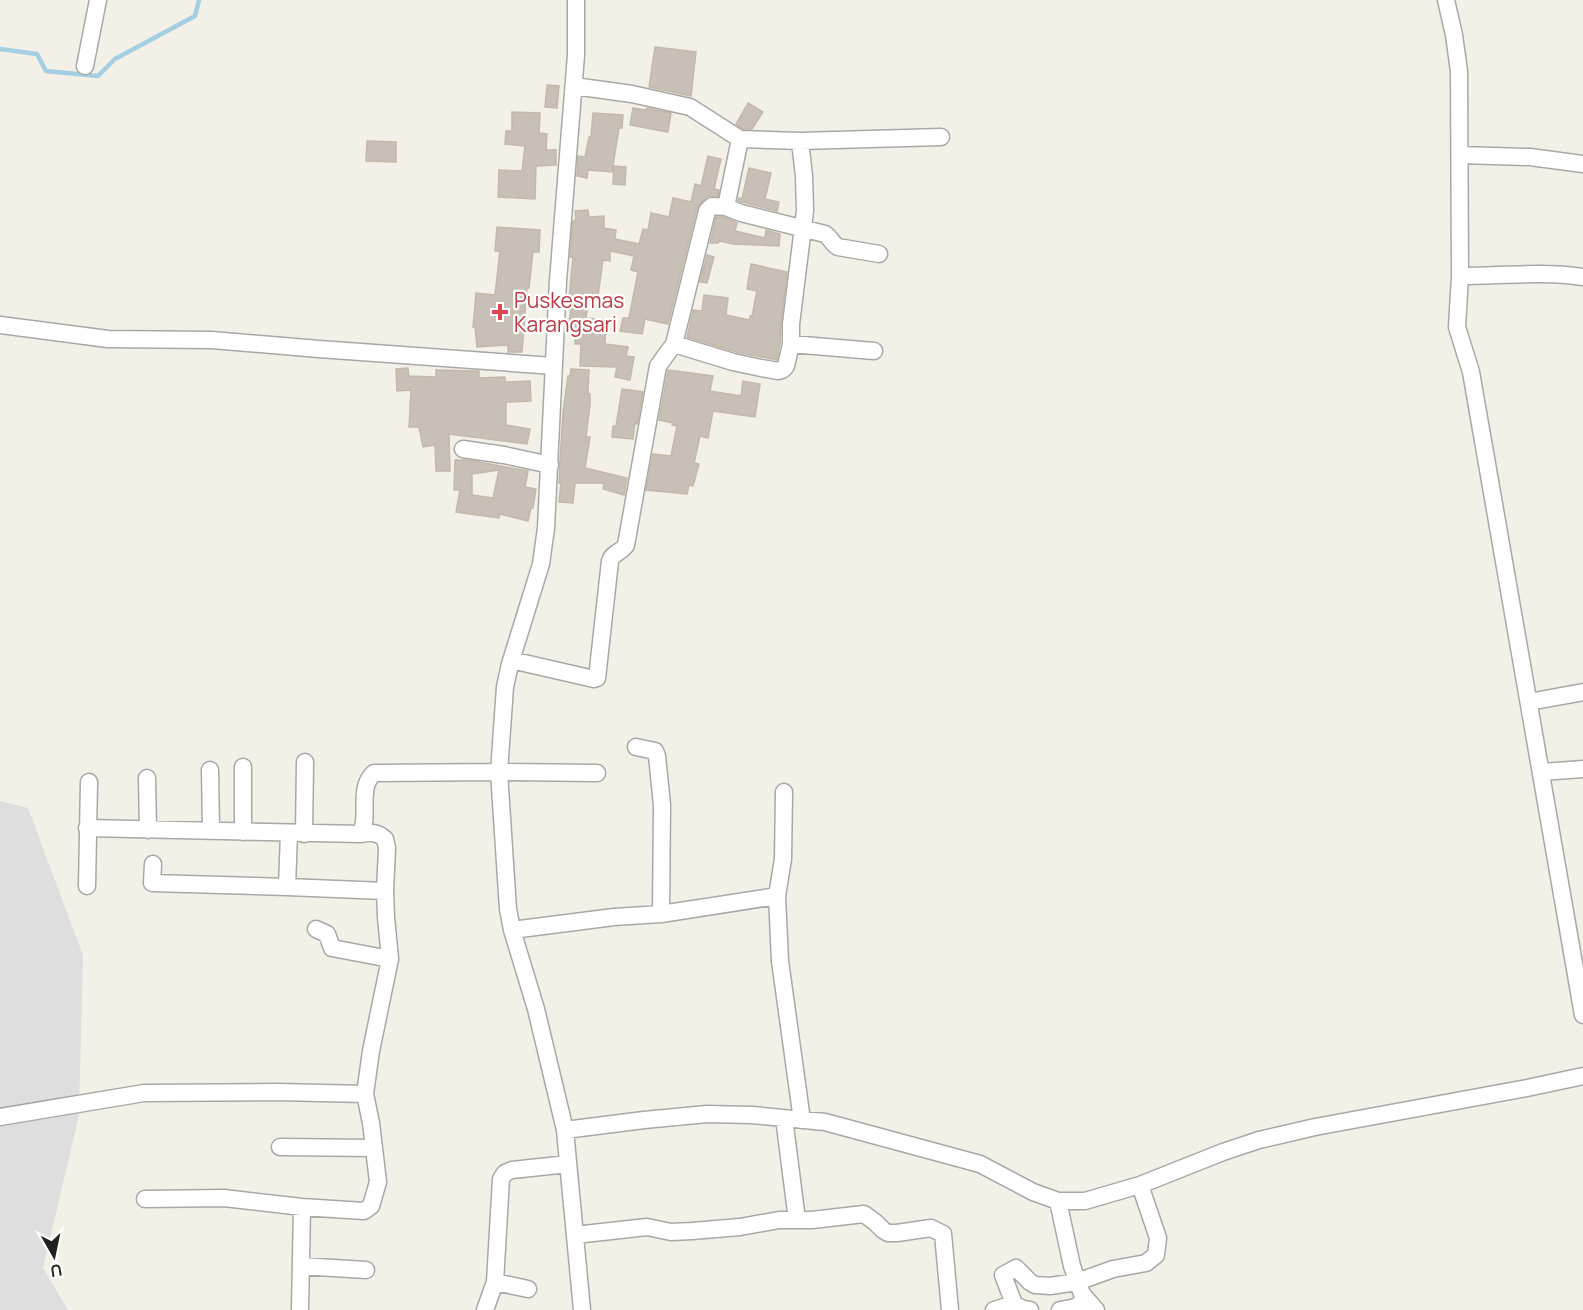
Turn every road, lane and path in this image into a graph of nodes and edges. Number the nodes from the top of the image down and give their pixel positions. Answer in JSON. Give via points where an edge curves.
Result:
{"nodes":[{"id":1,"x":98,"y":0,"type":"edge"},
{"id":2,"x":576,"y":0,"type":"edge"},
{"id":3,"x":1446,"y":0,"type":"edge"},
{"id":4,"x":85,"y":66,"type":"dead end"},
{"id":5,"x":574,"y":86,"type":"junction"},
{"id":6,"x":941,"y":137,"type":"dead end"},
{"id":7,"x":740,"y":139,"type":"junction"},
{"id":8,"x":800,"y":141,"type":"junction"},
{"id":9,"x":1460,"y":155,"type":"junction"},
{"id":10,"x":1583,"y":164,"type":"edge"},
{"id":11,"x":726,"y":207,"type":"junction"},
{"id":12,"x":804,"y":229,"type":"junction"},
{"id":13,"x":879,"y":254,"type":"dead end"},
{"id":14,"x":1460,"y":276,"type":"junction"},
{"id":15,"x":1583,"y":277,"type":"edge"},
{"id":16,"x":0,"y":325,"type":"edge"},
{"id":17,"x":674,"y":344,"type":"junction"},
{"id":18,"x":791,"y":344,"type":"junction"},
{"id":19,"x":874,"y":351,"type":"dead end"},
{"id":20,"x":554,"y":366,"type":"junction"},
{"id":21,"x":463,"y":449,"type":"dead end"},
{"id":22,"x":550,"y":465,"type":"junction"},
{"id":23,"x":511,"y":660,"type":"junction"},
{"id":24,"x":1583,"y":692,"type":"edge"},
{"id":25,"x":1529,"y":702,"type":"junction"},
{"id":26,"x":636,"y":747,"type":"dead end"},
{"id":27,"x":305,"y":762,"type":"dead end"},
{"id":28,"x":243,"y":767,"type":"dead end"},
{"id":29,"x":1583,"y":769,"type":"edge"},
{"id":30,"x":210,"y":770,"type":"dead end"},
{"id":31,"x":499,"y":772,"type":"junction"},
{"id":32,"x":1542,"y":772,"type":"junction"},
{"id":33,"x":597,"y":773,"type":"dead end"},
{"id":34,"x":147,"y":778,"type":"dead end"},
{"id":35,"x":89,"y":782,"type":"dead end"},
{"id":36,"x":784,"y":792,"type":"dead end"},
{"id":37,"x":87,"y":828,"type":"junction"},
{"id":38,"x":148,"y":830,"type":"junction"},
{"id":39,"x":211,"y":831,"type":"junction"},
{"id":40,"x":243,"y":832,"type":"junction"},
{"id":41,"x":297,"y":833,"type":"junction"},
{"id":42,"x":361,"y":834,"type":"junction"},
{"id":43,"x":153,"y":864,"type":"dead end"},
{"id":44,"x":87,"y":886,"type":"dead end"},
{"id":45,"x":287,"y":887,"type":"junction"},
{"id":46,"x":385,"y":891,"type":"junction"},
{"id":47,"x":777,"y":896,"type":"junction"},
{"id":48,"x":661,"y":914,"type":"junction"},
{"id":49,"x":316,"y":929,"type":"dead end"},
{"id":50,"x":512,"y":930,"type":"junction"},
{"id":51,"x":390,"y":959,"type":"junction"},
{"id":52,"x":1583,"y":1015,"type":"edge"},
{"id":53,"x":1583,"y":1076,"type":"edge"},
{"id":54,"x":365,"y":1094,"type":"junction"},
{"id":55,"x":0,"y":1117,"type":"edge"},
{"id":56,"x":784,"y":1118,"type":"junction"},
{"id":57,"x":802,"y":1120,"type":"junction"},
{"id":58,"x":565,"y":1130,"type":"junction"},
{"id":59,"x":279,"y":1147,"type":"dead end"},
{"id":60,"x":373,"y":1148,"type":"junction"},
{"id":61,"x":568,"y":1164,"type":"junction"},
{"id":62,"x":1140,"y":1185,"type":"junction"},
{"id":63,"x":145,"y":1199,"type":"dead end"},
{"id":64,"x":1058,"y":1201,"type":"junction"},
{"id":65,"x":302,"y":1207,"type":"junction"},
{"id":66,"x":797,"y":1220,"type":"junction"},
{"id":67,"x":575,"y":1235,"type":"junction"},
{"id":68,"x":301,"y":1266,"type":"junction"},
{"id":69,"x":366,"y":1270,"type":"dead end"},
{"id":70,"x":495,"y":1282,"type":"junction"},
{"id":71,"x":1077,"y":1282,"type":"junction"},
{"id":72,"x":528,"y":1289,"type":"dead end"},
{"id":73,"x":1014,"y":1304,"type":"junction"},
{"id":74,"x":1091,"y":1304,"type":"edge"},
{"id":75,"x":300,"y":1310,"type":"edge"},
{"id":76,"x":485,"y":1310,"type":"edge"},
{"id":77,"x":582,"y":1310,"type":"edge"},
{"id":78,"x":951,"y":1310,"type":"edge"},
{"id":79,"x":994,"y":1310,"type":"edge"},
{"id":80,"x":1030,"y":1310,"type":"edge"},
{"id":81,"x":1060,"y":1310,"type":"edge"}],
"edges":[{"from":1,"to":4,"type":"street"},
{"from":2,"to":5,"type":"street"},
{"from":3,"to":9,"type":"street","via":[[1459,71]]},
{"from":5,"to":7,"type":"street","via":[[690,107]]},
{"from":5,"to":20,"type":"street"},
{"from":6,"to":8,"type":"street"},
{"from":7,"to":8,"type":"street"},
{"from":7,"to":11,"type":"street"},
{"from":8,"to":12,"type":"street"},
{"from":9,"to":10,"type":"street","via":[[1530,157]]},
{"from":9,"to":14,"type":"street"},
{"from":11,"to":12,"type":"street"},
{"from":11,"to":17,"type":"street","via":[[712,206],[707,211]]},
{"from":12,"to":13,"type":"street","via":[[825,234],[838,247]]},
{"from":12,"to":18,"type":"street"},
{"from":14,"to":15,"type":"street"},
{"from":14,"to":25,"type":"street","via":[[1457,327],[1471,372]]},
{"from":16,"to":20,"type":"street","via":[[108,339],[212,340]]},
{"from":17,"to":18,"type":"street","via":[[778,371],[786,366]]},
{"from":17,"to":23,"type":"street","via":[[658,366],[626,546],[610,561],[597,678]]},
{"from":18,"to":19,"type":"street"},
{"from":20,"to":22,"type":"street"},
{"from":21,"to":22,"type":"street"},
{"from":22,"to":23,"type":"street","via":[[541,564]]},
{"from":23,"to":31,"type":"street","via":[[505,687]]},
{"from":24,"to":25,"type":"street"},
{"from":25,"to":32,"type":"street"},
{"from":26,"to":48,"type":"street","via":[[657,756],[662,805]]},
{"from":27,"to":41,"type":"street"},
{"from":28,"to":40,"type":"street"},
{"from":29,"to":32,"type":"street"},
{"from":30,"to":39,"type":"street"},
{"from":31,"to":33,"type":"street"},
{"from":31,"to":42,"type":"street","via":[[374,773],[366,784]]},
{"from":31,"to":50,"type":"street"},
{"from":32,"to":52,"type":"street"},
{"from":34,"to":38,"type":"street"},
{"from":35,"to":37,"type":"street"},
{"from":36,"to":47,"type":"street","via":[[783,858]]},
{"from":37,"to":38,"type":"street"},
{"from":37,"to":44,"type":"street"},
{"from":38,"to":39,"type":"street"},
{"from":39,"to":40,"type":"street"},
{"from":40,"to":41,"type":"street"},
{"from":41,"to":42,"type":"street"},
{"from":41,"to":45,"type":"street"},
{"from":42,"to":46,"type":"street","via":[[378,833],[385,839]]},
{"from":43,"to":45,"type":"street","via":[[152,883]]},
{"from":45,"to":46,"type":"street"},
{"from":46,"to":51,"type":"street"},
{"from":47,"to":48,"type":"street"},
{"from":47,"to":57,"type":"street","via":[[780,961]]},
{"from":48,"to":50,"type":"street"},
{"from":49,"to":51,"type":"street","via":[[327,933],[332,948]]},
{"from":50,"to":58,"type":"street"},
{"from":51,"to":54,"type":"street"},
{"from":53,"to":62,"type":"street","via":[[1259,1140]]},
{"from":54,"to":55,"type":"street","via":[[144,1094]]},
{"from":54,"to":60,"type":"street"},
{"from":56,"to":57,"type":"street"},
{"from":56,"to":58,"type":"street","via":[[707,1114]]},
{"from":56,"to":66,"type":"street"},
{"from":57,"to":64,"type":"street","via":[[825,1122],[980,1164]]},
{"from":58,"to":61,"type":"street"},
{"from":59,"to":60,"type":"street"},
{"from":60,"to":65,"type":"street","via":[[378,1182],[371,1206],[364,1211]]},
{"from":61,"to":67,"type":"street"},
{"from":61,"to":70,"type":"street","via":[[512,1170],[501,1179]]},
{"from":62,"to":64,"type":"street","via":[[1085,1202]]},
{"from":62,"to":71,"type":"street","via":[[1158,1238],[1156,1255],[1146,1263]]},
{"from":63,"to":65,"type":"street","via":[[224,1198]]},
{"from":64,"to":71,"type":"street"},
{"from":65,"to":68,"type":"street"},
{"from":66,"to":67,"type":"street","via":[[692,1232],[647,1227]]},
{"from":66,"to":78,"type":"street","via":[[864,1214],[886,1231],[931,1228],[943,1234]]},
{"from":67,"to":77,"type":"street"},
{"from":68,"to":69,"type":"street"},
{"from":68,"to":75,"type":"street"},
{"from":70,"to":72,"type":"street"},
{"from":70,"to":76,"type":"street"},
{"from":71,"to":73,"type":"street","via":[[1035,1285],[1016,1268],[1003,1275]]},
{"from":71,"to":74,"type":"street"},
{"from":73,"to":79,"type":"street"},
{"from":73,"to":80,"type":"street"},
{"from":74,"to":81,"type":"street"}]}
